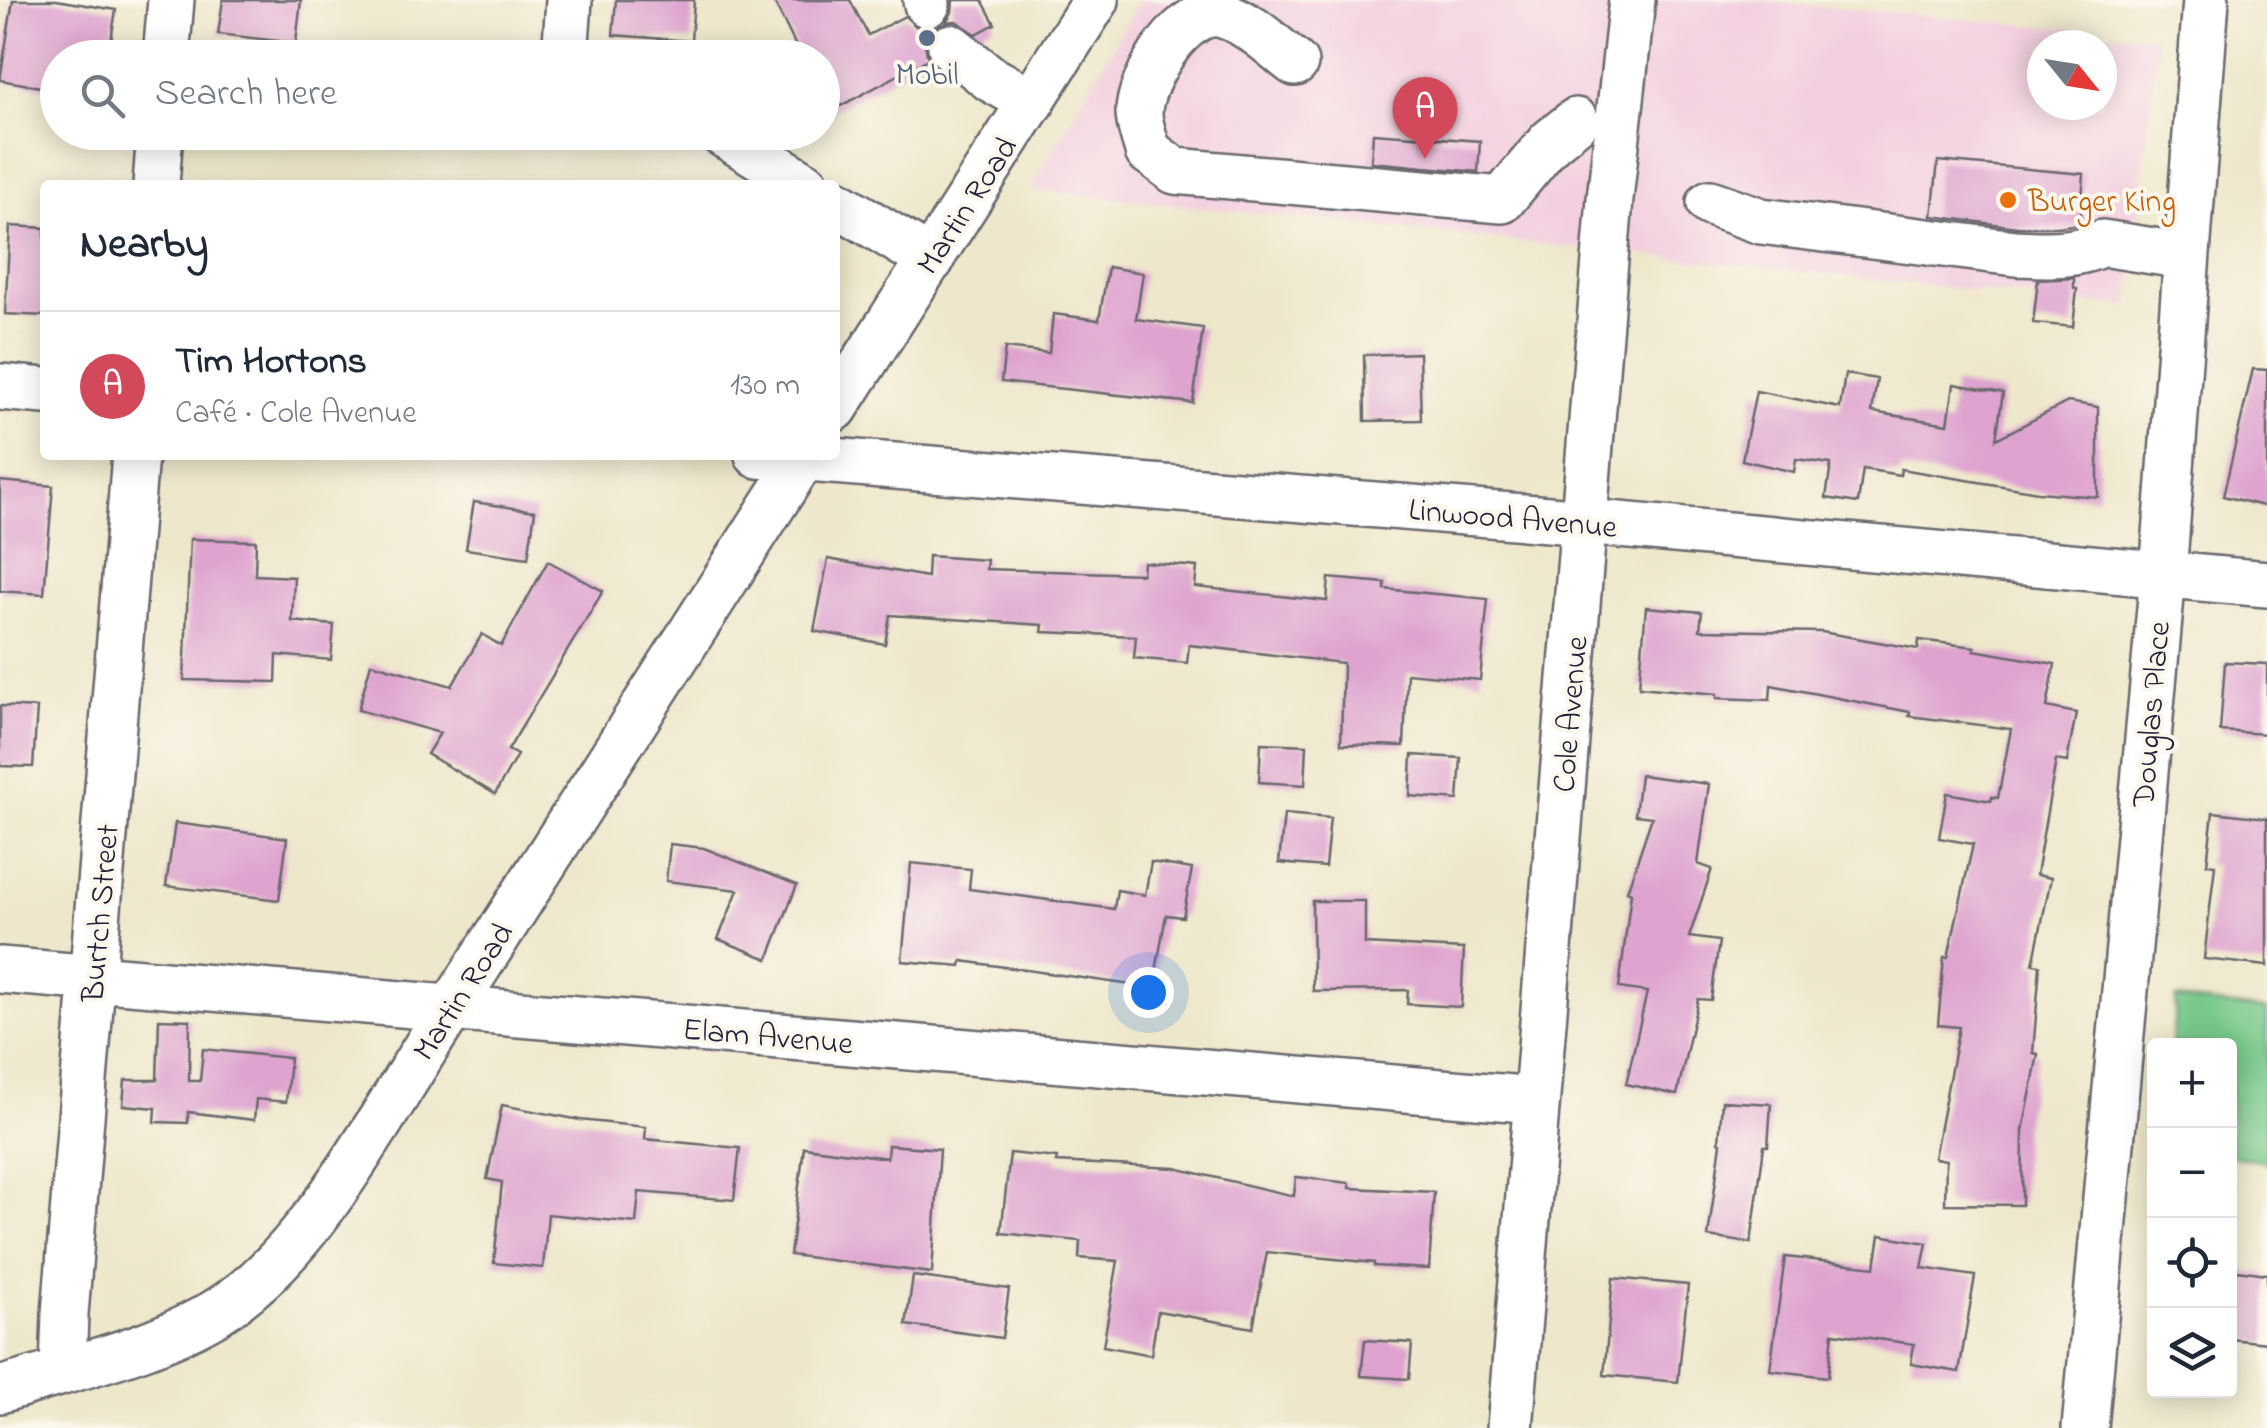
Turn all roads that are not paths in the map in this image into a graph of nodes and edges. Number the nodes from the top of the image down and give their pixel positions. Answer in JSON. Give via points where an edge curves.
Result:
{"nodes":[{"id":1,"x":171,"y":0,"type":"edge"},
{"id":2,"x":569,"y":0,"type":"edge"},
{"id":3,"x":1096,"y":0,"type":"edge"},
{"id":4,"x":1632,"y":0,"type":"edge"},
{"id":5,"x":2206,"y":0,"type":"edge"},
{"id":6,"x":168,"y":40,"type":"edge"},
{"id":7,"x":566,"y":40,"type":"edge"},
{"id":8,"x":951,"y":47,"type":"dead end"},
{"id":9,"x":1295,"y":63,"type":"dead end"},
{"id":10,"x":1032,"y":102,"type":"junction"},
{"id":11,"x":1576,"y":121,"type":"dead end"},
{"id":12,"x":159,"y":150,"type":"edge"},
{"id":13,"x":749,"y":150,"type":"edge"},
{"id":14,"x":156,"y":180,"type":"edge"},
{"id":15,"x":798,"y":180,"type":"edge"},
{"id":16,"x":1710,"y":203,"type":"dead end"},
{"id":17,"x":840,"y":205,"type":"edge"},
{"id":18,"x":2185,"y":256,"type":"junction"},
{"id":19,"x":930,"y":260,"type":"junction"},
{"id":20,"x":0,"y":387,"type":"edge"},
{"id":21,"x":40,"y":391,"type":"edge"},
{"id":22,"x":840,"y":400,"type":"edge"},
{"id":23,"x":135,"y":460,"type":"edge"},
{"id":24,"x":802,"y":460,"type":"edge"},
{"id":25,"x":840,"y":460,"type":"edge"},
{"id":26,"x":1586,"y":522,"type":"junction"},
{"id":27,"x":2163,"y":574,"type":"junction"},
{"id":28,"x":2267,"y":584,"type":"edge"},
{"id":29,"x":0,"y":970,"type":"edge"},
{"id":30,"x":94,"y":979,"type":"junction"},
{"id":31,"x":450,"y":1009,"type":"junction"},
{"id":32,"x":1536,"y":1100,"type":"junction"},
{"id":33,"x":63,"y":1370,"type":"junction"},
{"id":34,"x":0,"y":1390,"type":"edge"},
{"id":35,"x":1510,"y":1428,"type":"edge"},
{"id":36,"x":2085,"y":1428,"type":"edge"}],
"edges":[{"from":1,"to":6,"type":"street"},
{"from":2,"to":7,"type":"street"},
{"from":3,"to":10,"type":"street","name":"Martin Road"},
{"from":4,"to":26,"type":"street","name":"Cole Avenue"},
{"from":5,"to":18,"type":"street","name":"Douglas Place"},
{"from":8,"to":10,"type":"street"},
{"from":9,"to":11,"type":"street","via":[[1251,29],[1204,13],[1182,28],[1152,70],[1139,111],[1148,151],[1176,171],[1502,200]]},
{"from":10,"to":19,"type":"street","name":"Martin Road"},
{"from":12,"to":14,"type":"street"},
{"from":13,"to":15,"type":"street"},
{"from":16,"to":18,"type":"street","via":[[1761,222],[2015,253],[2056,254],[2102,243]]},
{"from":17,"to":19,"type":"street"},
{"from":18,"to":27,"type":"street","name":"Douglas Place"},
{"from":19,"to":22,"type":"street","name":"Martin Road"},
{"from":20,"to":21,"type":"street"},
{"from":23,"to":30,"type":"street","name":"Burtch Street"},
{"from":24,"to":31,"type":"street","name":"Martin Road"},
{"from":25,"to":26,"type":"street","name":"Linwood Avenue"},
{"from":26,"to":27,"type":"street","name":"Linwood Avenue"},
{"from":26,"to":32,"type":"street","name":"Cole Avenue"},
{"from":27,"to":28,"type":"street","name":"Linwood Avenue"},
{"from":27,"to":36,"type":"street","name":"Douglas Place"},
{"from":29,"to":30,"type":"street","name":"Elam Avenue"},
{"from":30,"to":31,"type":"street","name":"Elam Avenue"},
{"from":30,"to":33,"type":"street","name":"Burtch Street"},
{"from":31,"to":32,"type":"street","name":"Elam Avenue"},
{"from":31,"to":33,"type":"street","name":"Martin Road","via":[[327,1198],[262,1277],[210,1316]]},
{"from":32,"to":35,"type":"street","name":"Cole Avenue"},
{"from":33,"to":34,"type":"street","name":"Martin Road"}]}
